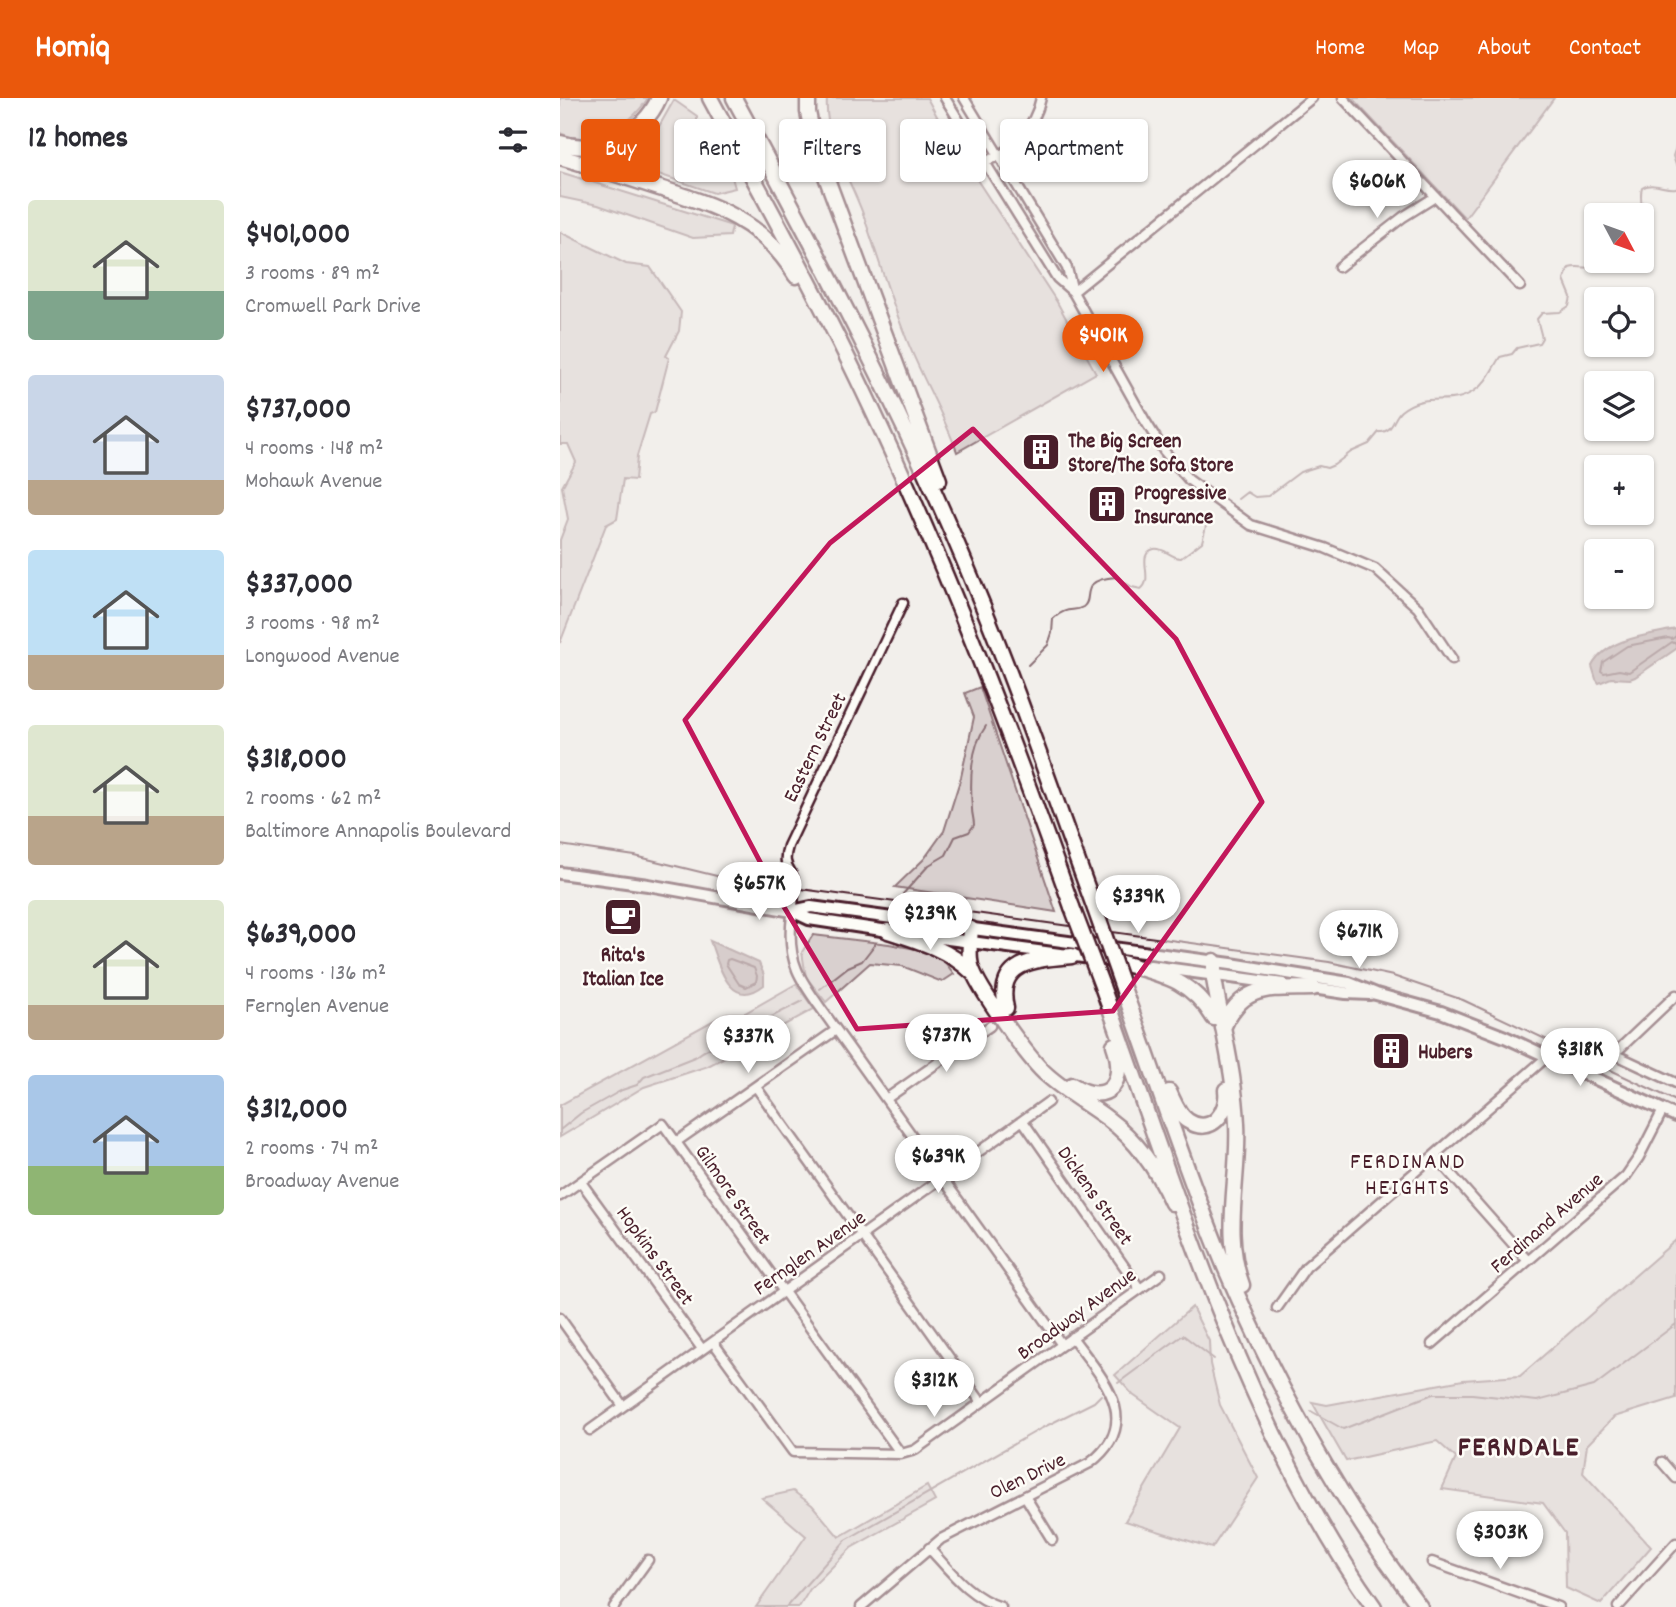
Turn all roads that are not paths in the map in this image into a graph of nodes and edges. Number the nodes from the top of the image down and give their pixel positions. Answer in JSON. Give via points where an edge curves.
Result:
{"nodes":[{"id":1,"x":659,"y":98,"type":"edge"},
{"id":2,"x":710,"y":98,"type":"edge"},
{"id":3,"x":734,"y":98,"type":"edge"},
{"id":4,"x":808,"y":98,"type":"edge"},
{"id":5,"x":945,"y":98,"type":"edge"},
{"id":6,"x":964,"y":98,"type":"edge"},
{"id":7,"x":1041,"y":98,"type":"edge"},
{"id":8,"x":1312,"y":98,"type":"edge"},
{"id":9,"x":1343,"y":98,"type":"edge"},
{"id":10,"x":957,"y":119,"type":"edge"},
{"id":11,"x":560,"y":143,"type":"edge"},
{"id":12,"x":560,"y":156,"type":"edge"},
{"id":13,"x":999,"y":158,"type":"junction"},
{"id":14,"x":986,"y":161,"type":"edge"},
{"id":15,"x":986,"y":167,"type":"edge"},
{"id":16,"x":1435,"y":197,"type":"junction"},
{"id":17,"x":1339,"y":267,"type":"dead end"},
{"id":18,"x":1520,"y":286,"type":"dead end"},
{"id":19,"x":1073,"y":292,"type":"junction"},
{"id":20,"x":870,"y":405,"type":"junction"},
{"id":21,"x":974,"y":584,"type":"junction"},
{"id":22,"x":903,"y":603,"type":"dead end"},
{"id":23,"x":1452,"y":659,"type":"dead end"},
{"id":24,"x":560,"y":873,"type":"edge"},
{"id":25,"x":792,"y":911,"type":"junction"},
{"id":26,"x":888,"y":931,"type":"junction"},
{"id":27,"x":974,"y":935,"type":"junction"},
{"id":28,"x":1072,"y":956,"type":"junction"},
{"id":29,"x":1118,"y":962,"type":"junction"},
{"id":30,"x":1211,"y":967,"type":"junction"},
{"id":31,"x":974,"y":974,"type":"junction"},
{"id":32,"x":1102,"y":986,"type":"junction"},
{"id":33,"x":1313,"y":988,"type":"junction"},
{"id":34,"x":1376,"y":994,"type":"junction"},
{"id":35,"x":1676,"y":995,"type":"edge"},
{"id":36,"x":1006,"y":1008,"type":"junction"},
{"id":37,"x":1133,"y":1015,"type":"junction"},
{"id":38,"x":1218,"y":1023,"type":"junction"},
{"id":39,"x":990,"y":1026,"type":"dead end"},
{"id":40,"x":836,"y":1030,"type":"junction"},
{"id":41,"x":1615,"y":1053,"type":"junction"},
{"id":42,"x":1548,"y":1056,"type":"junction"},
{"id":43,"x":1580,"y":1070,"type":"junction"},
{"id":44,"x":1676,"y":1083,"type":"edge"},
{"id":45,"x":756,"y":1087,"type":"junction"},
{"id":46,"x":886,"y":1099,"type":"junction"},
{"id":47,"x":1048,"y":1102,"type":"dead end"},
{"id":48,"x":1663,"y":1110,"type":"junction"},
{"id":49,"x":1676,"y":1116,"type":"edge"},
{"id":50,"x":1023,"y":1121,"type":"junction"},
{"id":51,"x":676,"y":1143,"type":"junction"},
{"id":52,"x":1435,"y":1156,"type":"junction"},
{"id":53,"x":943,"y":1177,"type":"junction"},
{"id":54,"x":580,"y":1181,"type":"junction"},
{"id":55,"x":560,"y":1196,"type":"edge"},
{"id":56,"x":863,"y":1235,"type":"junction"},
{"id":57,"x":1528,"y":1261,"type":"junction"},
{"id":58,"x":1161,"y":1274,"type":"dead end"},
{"id":59,"x":1140,"y":1289,"type":"junction"},
{"id":60,"x":1213,"y":1290,"type":"junction"},
{"id":61,"x":782,"y":1292,"type":"junction"},
{"id":62,"x":1277,"y":1308,"type":"dead end"},
{"id":63,"x":560,"y":1318,"type":"edge"},
{"id":64,"x":1072,"y":1338,"type":"junction"},
{"id":65,"x":713,"y":1342,"type":"junction"},
{"id":66,"x":1432,"y":1344,"type":"dead end"},
{"id":67,"x":1062,"y":1345,"type":"junction"},
{"id":68,"x":702,"y":1349,"type":"junction"},
{"id":69,"x":1268,"y":1359,"type":"junction"},
{"id":70,"x":981,"y":1402,"type":"junction"},
{"id":71,"x":623,"y":1406,"type":"junction"},
{"id":72,"x":590,"y":1430,"type":"dead end"},
{"id":73,"x":901,"y":1454,"type":"junction"},
{"id":74,"x":1662,"y":1462,"type":"dead end"},
{"id":75,"x":1676,"y":1478,"type":"edge"},
{"id":76,"x":1025,"y":1496,"type":"junction"},
{"id":77,"x":1052,"y":1540,"type":"dead end"},
{"id":78,"x":1676,"y":1543,"type":"edge"},
{"id":79,"x":929,"y":1548,"type":"junction"},
{"id":80,"x":648,"y":1560,"type":"dead end"},
{"id":81,"x":1432,"y":1562,"type":"dead end"},
{"id":82,"x":1620,"y":1606,"type":"edge"},
{"id":83,"x":614,"y":1607,"type":"edge"},
{"id":84,"x":861,"y":1607,"type":"edge"},
{"id":85,"x":1001,"y":1607,"type":"edge"},
{"id":86,"x":1374,"y":1607,"type":"edge"},
{"id":87,"x":1420,"y":1607,"type":"edge"},
{"id":88,"x":1558,"y":1607,"type":"edge"}],
"edges":[{"from":1,"to":11,"type":"highway","via":[[640,125],[613,142],[582,147]]},
{"from":2,"to":20,"type":"highway"},
{"from":3,"to":21,"type":"highway","via":[[863,340]]},
{"from":4,"to":21,"type":"highway","via":[[815,147],[953,512]]},
{"from":5,"to":10,"type":"street"},
{"from":6,"to":13,"type":"street"},
{"from":7,"to":13,"type":"street","via":[[1028,128]]},
{"from":8,"to":19,"type":"street"},
{"from":9,"to":16,"type":"street"},
{"from":12,"to":20,"type":"highway","via":[[708,203],[753,227],[790,265]]},
{"from":13,"to":14,"type":"street"},
{"from":13,"to":19,"type":"street","via":[[1067,268]]},
{"from":15,"to":19,"type":"street","via":[[1057,278]]},
{"from":16,"to":17,"type":"street"},
{"from":16,"to":18,"type":"street"},
{"from":19,"to":23,"type":"street","via":[[1144,419],[1189,480],[1251,525],[1375,569],[1418,608]]},
{"from":20,"to":32,"type":"highway","bridge":true,"via":[[980,658]]},
{"from":21,"to":37,"type":"highway","bridge":true},
{"from":22,"to":25,"type":"street","name":"Eastern Street","via":[[790,838],[785,858],[794,882]]},
{"from":24,"to":25,"type":"main road"},
{"from":25,"to":26,"type":"main road","via":[[809,919]]},
{"from":25,"to":27,"type":"main road","via":[[811,907]]},
{"from":25,"to":40,"type":"street","name":"Eastern Street","via":[[793,964]]},
{"from":26,"to":27,"type":"main road"},
{"from":26,"to":31,"type":"highway","via":[[941,949]]},
{"from":27,"to":28,"type":"main road"},
{"from":27,"to":30,"type":"main road"},
{"from":27,"to":31,"type":"highway","via":[[970,958]]},
{"from":27,"to":36,"type":"highway","via":[[982,972]]},
{"from":28,"to":29,"type":"main road"},
{"from":28,"to":36,"type":"highway","via":[[1033,960],[1018,967],[1006,986]]},
{"from":29,"to":30,"type":"main road"},
{"from":29,"to":38,"type":"highway","via":[[1185,985]]},
{"from":30,"to":33,"type":"main road"},
{"from":30,"to":34,"type":"main road","via":[[1340,981]]},
{"from":30,"to":38,"type":"highway"},
{"from":31,"to":60,"type":"highway","via":[[1038,1067],[1112,1122],[1149,1163]]},
{"from":32,"to":36,"type":"highway","via":[[1120,1066],[1115,1083],[1100,1093],[1082,1091],[1053,1072]]},
{"from":32,"to":60,"type":"highway"},
{"from":33,"to":34,"type":"main road"},
{"from":33,"to":38,"type":"highway","via":[[1250,994]]},
{"from":34,"to":42,"type":"main road","via":[[1441,1012]]},
{"from":35,"to":41,"type":"street"},
{"from":37,"to":38,"type":"highway","via":[[1178,1110],[1200,1125],[1217,1120],[1226,1105]]},
{"from":37,"to":69,"type":"highway","via":[[1215,1242]]},
{"from":38,"to":69,"type":"highway","via":[[1237,1124],[1234,1255]]},
{"from":39,"to":46,"type":"street"},
{"from":40,"to":45,"type":"street"},
{"from":40,"to":46,"type":"street"},
{"from":41,"to":43,"type":"street","via":[[1594,1050]]},
{"from":41,"to":44,"type":"street"},
{"from":42,"to":43,"type":"main road"},
{"from":42,"to":52,"type":"street"},
{"from":43,"to":48,"type":"main road"},
{"from":45,"to":51,"type":"street"},
{"from":45,"to":56,"type":"street"},
{"from":46,"to":53,"type":"street"},
{"from":47,"to":50,"type":"street","name":"Fernglen Avenue"},
{"from":48,"to":49,"type":"main road"},
{"from":48,"to":57,"type":"street","name":"Ferdinand Avenue","via":[[1626,1175]]},
{"from":50,"to":53,"type":"street","name":"Fernglen Avenue"},
{"from":50,"to":59,"type":"street","name":"Dickens Street"},
{"from":51,"to":54,"type":"street","name":"Gilmore Street","via":[[663,1124]]},
{"from":51,"to":61,"type":"street","name":"Gilmore Street"},
{"from":52,"to":57,"type":"street"},
{"from":52,"to":62,"type":"street","via":[[1306,1267]]},
{"from":53,"to":56,"type":"street","name":"Fernglen Avenue"},
{"from":53,"to":67,"type":"street"},
{"from":54,"to":55,"type":"street"},
{"from":54,"to":68,"type":"street","name":"Hopkins Street"},
{"from":56,"to":61,"type":"street","name":"Fernglen Avenue"},
{"from":56,"to":70,"type":"street"},
{"from":57,"to":66,"type":"street","name":"Ferdinand Avenue"},
{"from":58,"to":59,"type":"street","name":"Broadway Avenue"},
{"from":59,"to":64,"type":"street","name":"Broadway Avenue"},
{"from":60,"to":86,"type":"highway","via":[[1294,1477]]},
{"from":61,"to":65,"type":"street","name":"Fernglen Avenue"},
{"from":61,"to":73,"type":"street","name":"Gilmore Street"},
{"from":63,"to":71,"type":"street"},
{"from":64,"to":67,"type":"street","name":"Broadway Avenue"},
{"from":64,"to":76,"type":"street","name":"Olen Drive","via":[[1113,1396],[1115,1430],[1105,1450],[1090,1463]]},
{"from":65,"to":68,"type":"street","name":"Fernglen Avenue"},
{"from":65,"to":73,"type":"street","name":"Broadway Avenue","via":[[793,1452]]},
{"from":67,"to":70,"type":"street","name":"Broadway Avenue"},
{"from":68,"to":71,"type":"street","name":"Fernglen Avenue"},
{"from":69,"to":87,"type":"highway","via":[[1329,1470]]},
{"from":70,"to":73,"type":"street","name":"Broadway Avenue","via":[[915,1451]]},
{"from":71,"to":72,"type":"street","name":"Fernglen Avenue"},
{"from":74,"to":75,"type":"street"},
{"from":76,"to":77,"type":"street"},
{"from":76,"to":79,"type":"street","name":"Olen Drive"},
{"from":78,"to":82,"type":"street"},
{"from":79,"to":84,"type":"street","name":"Olen Drive"},
{"from":79,"to":85,"type":"street","via":[[964,1588]]},
{"from":80,"to":83,"type":"street"},
{"from":81,"to":88,"type":"street"}]}
